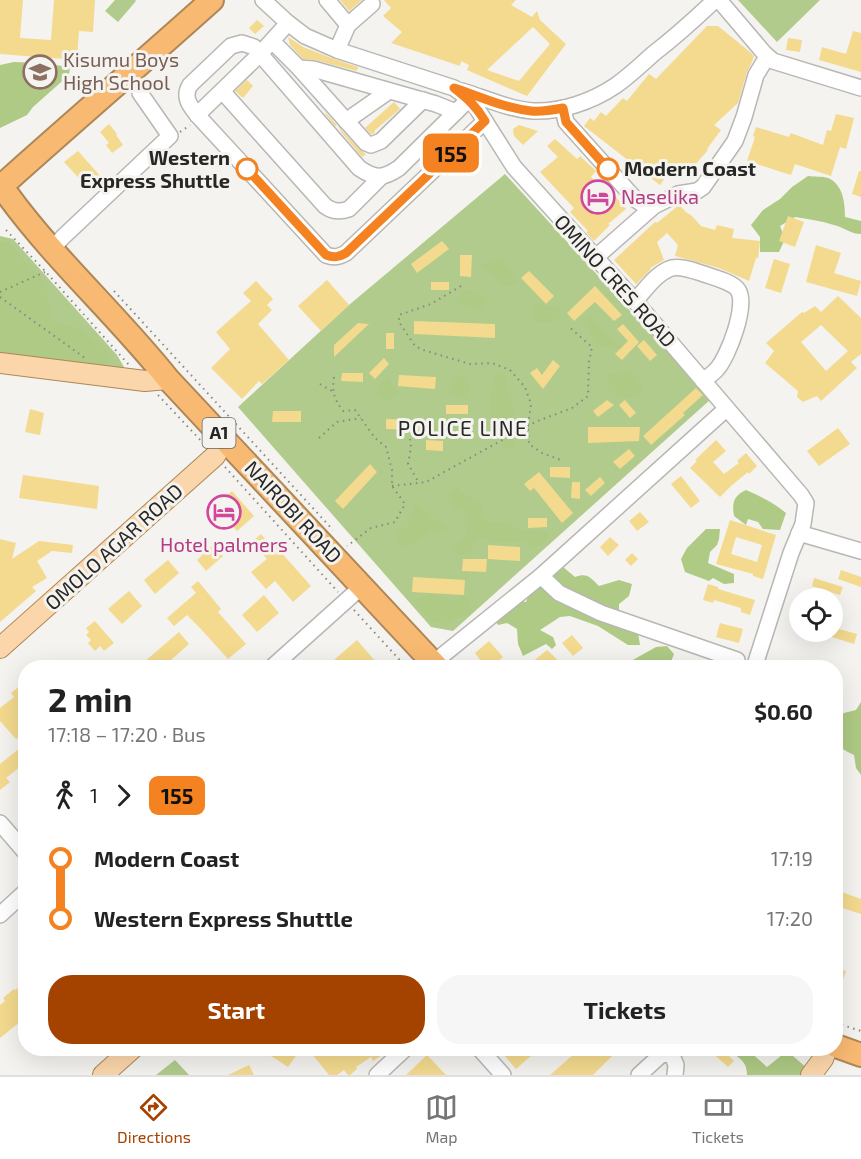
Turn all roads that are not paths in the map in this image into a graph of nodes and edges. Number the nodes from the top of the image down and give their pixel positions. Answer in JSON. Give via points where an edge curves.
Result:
{"nodes":[{"id":1,"x":196,"y":0,"type":"edge"},
{"id":2,"x":213,"y":0,"type":"edge"},
{"id":3,"x":263,"y":0,"type":"edge"},
{"id":4,"x":327,"y":0,"type":"edge"},
{"id":5,"x":717,"y":0,"type":"edge"},
{"id":6,"x":372,"y":4,"type":"dead end"},
{"id":7,"x":288,"y":24,"type":"junction"},
{"id":8,"x":348,"y":25,"type":"junction"},
{"id":9,"x":272,"y":41,"type":"junction"},
{"id":10,"x":146,"y":51,"type":"junction"},
{"id":11,"x":337,"y":51,"type":"junction"},
{"id":12,"x":260,"y":54,"type":"junction"},
{"id":13,"x":767,"y":57,"type":"junction"},
{"id":14,"x":299,"y":68,"type":"junction"},
{"id":15,"x":454,"y":88,"type":"junction"},
{"id":16,"x":861,"y":88,"type":"edge"},
{"id":17,"x":389,"y":91,"type":"junction"},
{"id":18,"x":223,"y":92,"type":"junction"},
{"id":19,"x":140,"y":93,"type":"dead end"},
{"id":20,"x":469,"y":99,"type":"junction"},
{"id":21,"x":423,"y":100,"type":"junction"},
{"id":22,"x":563,"y":108,"type":"junction"},
{"id":23,"x":456,"y":112,"type":"junction"},
{"id":24,"x":198,"y":116,"type":"junction"},
{"id":25,"x":346,"y":121,"type":"junction"},
{"id":26,"x":485,"y":121,"type":"junction"},
{"id":27,"x":381,"y":177,"type":"junction"},
{"id":28,"x":3,"y":199,"type":"edge"},
{"id":29,"x":650,"y":209,"type":"junction"},
{"id":30,"x":595,"y":258,"type":"junction"},
{"id":31,"x":53,"y":261,"type":"junction"},
{"id":32,"x":635,"y":301,"type":"junction"},
{"id":33,"x":0,"y":363,"type":"edge"},
{"id":34,"x":156,"y":380,"type":"junction"},
{"id":35,"x":703,"y":381,"type":"junction"},
{"id":36,"x":726,"y":409,"type":"junction"},
{"id":37,"x":219,"y":449,"type":"junction"},
{"id":38,"x":799,"y":533,"type":"junction"},
{"id":39,"x":861,"y":551,"type":"edge"},
{"id":40,"x":541,"y":576,"type":"junction"},
{"id":41,"x":351,"y":595,"type":"junction"},
{"id":42,"x":0,"y":648,"type":"edge"},
{"id":43,"x":280,"y":660,"type":"edge"},
{"id":44,"x":427,"y":660,"type":"edge"},
{"id":45,"x":428,"y":660,"type":"edge"},
{"id":46,"x":441,"y":660,"type":"edge"},
{"id":47,"x":737,"y":660,"type":"dead end"},
{"id":48,"x":757,"y":660,"type":"edge"},
{"id":49,"x":0,"y":823,"type":"edge"},
{"id":50,"x":18,"y":844,"type":"edge"},
{"id":51,"x":18,"y":898,"type":"edge"},
{"id":52,"x":0,"y":915,"type":"edge"},
{"id":53,"x":843,"y":1045,"type":"edge"},
{"id":54,"x":843,"y":1047,"type":"edge"},
{"id":55,"x":861,"y":1049,"type":"edge"},
{"id":56,"x":861,"y":1055,"type":"edge"},
{"id":57,"x":124,"y":1056,"type":"edge"},
{"id":58,"x":397,"y":1056,"type":"edge"},
{"id":59,"x":486,"y":1056,"type":"edge"},
{"id":60,"x":660,"y":1056,"type":"edge"},
{"id":61,"x":672,"y":1056,"type":"edge"},
{"id":62,"x":824,"y":1056,"type":"edge"},
{"id":63,"x":103,"y":1075,"type":"edge"},
{"id":64,"x":377,"y":1075,"type":"edge"},
{"id":65,"x":503,"y":1075,"type":"edge"},
{"id":66,"x":639,"y":1075,"type":"edge"},
{"id":67,"x":675,"y":1075,"type":"edge"},
{"id":68,"x":811,"y":1075,"type":"edge"}],
"edges":[{"from":1,"to":10,"type":"highway"},
{"from":2,"to":10,"type":"highway"},
{"from":3,"to":7,"type":"street","name":"OMINO CRES ROAD"},
{"from":4,"to":8,"type":"street"},
{"from":5,"to":13,"type":"street"},
{"from":5,"to":22,"type":"street","via":[[616,86]]},
{"from":6,"to":8,"type":"street"},
{"from":7,"to":9,"type":"street"},
{"from":7,"to":11,"type":"street","name":"OMINO CRES ROAD"},
{"from":8,"to":11,"type":"street"},
{"from":9,"to":12,"type":"street"},
{"from":9,"to":14,"type":"street"},
{"from":10,"to":28,"type":"highway"},
{"from":11,"to":15,"type":"street","name":"OMINO CRES ROAD"},
{"from":12,"to":18,"type":"street"},
{"from":12,"to":24,"type":"street","via":[[247,44],[231,46],[189,85],[187,101]]},
{"from":12,"to":27,"type":"street","via":[[359,168]]},
{"from":13,"to":16,"type":"street"},
{"from":13,"to":29,"type":"street","via":[[756,75],[735,141],[703,187],[678,194]]},
{"from":14,"to":17,"type":"street"},
{"from":14,"to":25,"type":"street"},
{"from":15,"to":20,"type":"street","name":"OMINO CRES ROAD"},
{"from":15,"to":22,"type":"street","via":[[531,111]]},
{"from":17,"to":21,"type":"street"},
{"from":17,"to":25,"type":"street"},
{"from":18,"to":24,"type":"street"},
{"from":18,"to":27,"type":"street","via":[[332,211],[349,209]]},
{"from":19,"to":31,"type":"street","via":[[170,136],[63,237]]},
{"from":20,"to":23,"type":"street"},
{"from":20,"to":26,"type":"street","name":"OMINO CRES ROAD"},
{"from":21,"to":23,"type":"street"},
{"from":21,"to":25,"type":"street","via":[[381,141],[371,145]]},
{"from":22,"to":29,"type":"street","via":[[566,122],[636,200]]},
{"from":23,"to":27,"type":"street","via":[[399,168]]},
{"from":24,"to":26,"type":"street","via":[[326,255],[333,257],[346,253]]},
{"from":26,"to":30,"type":"street","name":"OMINO CRES ROAD","via":[[514,167]]},
{"from":28,"to":31,"type":"highway","name":"NAIROBI ROAD","number":"A1"},
{"from":29,"to":30,"type":"street"},
{"from":30,"to":32,"type":"street","name":"OMINO CRES ROAD"},
{"from":31,"to":34,"type":"highway","name":"NAIROBI ROAD","number":"A1","via":[[152,360]]},
{"from":31,"to":45,"type":"highway","name":"NAIROBI ROAD","number":"A1","via":[[149,356]]},
{"from":32,"to":35,"type":"street","name":"OMINO CRES ROAD"},
{"from":32,"to":35,"type":"street","via":[[673,267],[713,276],[739,291],[737,325],[723,359]]},
{"from":33,"to":34,"type":"main road"},
{"from":34,"to":37,"type":"highway","name":"NAIROBI ROAD","number":"A1","via":[[195,410]]},
{"from":35,"to":36,"type":"street","name":"OMINO CRES ROAD"},
{"from":36,"to":38,"type":"street","name":"OMINO CRES ROAD","via":[[806,503]]},
{"from":36,"to":40,"type":"street"},
{"from":37,"to":41,"type":"highway","name":"NAIROBI ROAD","number":"A1"},
{"from":37,"to":42,"type":"main road","name":"OMOLO AGAR ROAD"},
{"from":38,"to":39,"type":"street"},
{"from":38,"to":48,"type":"street","name":"OMINO CRES ROAD"},
{"from":40,"to":46,"type":"street"},
{"from":40,"to":47,"type":"street","via":[[559,593],[601,614]]},
{"from":41,"to":43,"type":"street"},
{"from":41,"to":44,"type":"highway","name":"NAIROBI ROAD","number":"A1"},
{"from":49,"to":50,"type":"street"},
{"from":51,"to":52,"type":"street"},
{"from":53,"to":55,"type":"highway"},
{"from":54,"to":56,"type":"highway"},
{"from":57,"to":63,"type":"main road"},
{"from":58,"to":64,"type":"street"},
{"from":59,"to":65,"type":"street"},
{"from":60,"to":66,"type":"street"},
{"from":61,"to":67,"type":"street"},
{"from":62,"to":68,"type":"main road"}]}
